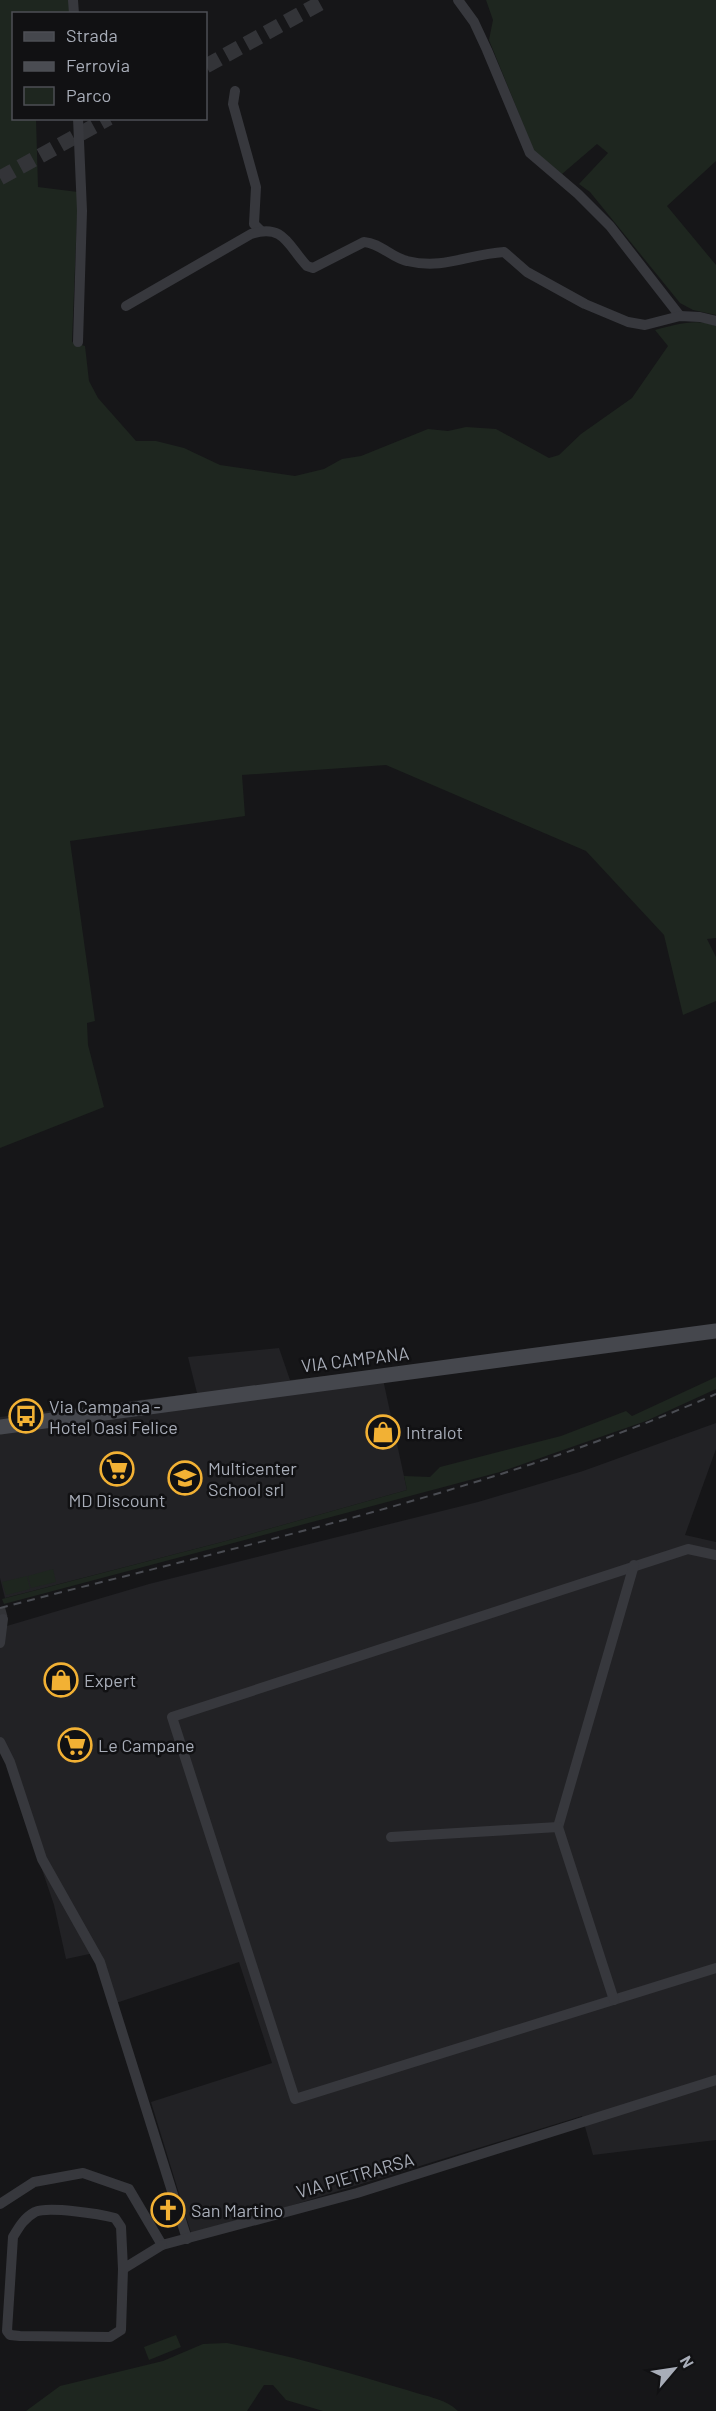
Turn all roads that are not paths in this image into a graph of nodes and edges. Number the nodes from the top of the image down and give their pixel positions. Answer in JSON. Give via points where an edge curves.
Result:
{"nodes":[{"id":1,"x":458,"y":0,"type":"edge"},
{"id":2,"x":235,"y":91,"type":"dead end"},
{"id":3,"x":78,"y":120,"type":"edge"},
{"id":4,"x":261,"y":231,"type":"junction"},
{"id":5,"x":126,"y":306,"type":"dead end"},
{"id":6,"x":680,"y":316,"type":"junction"},
{"id":7,"x":716,"y":321,"type":"edge"},
{"id":8,"x":78,"y":342,"type":"dead end"},
{"id":9,"x":716,"y":1332,"type":"edge"},
{"id":10,"x":0,"y":1427,"type":"edge"},
{"id":11,"x":716,"y":1555,"type":"edge"},
{"id":12,"x":634,"y":1565,"type":"junction"},
{"id":13,"x":3,"y":1619,"type":"dead end"},
{"id":14,"x":0,"y":1643,"type":"edge"},
{"id":15,"x":0,"y":1742,"type":"edge"},
{"id":16,"x":558,"y":1827,"type":"junction"},
{"id":17,"x":391,"y":1837,"type":"dead end"},
{"id":18,"x":716,"y":1968,"type":"edge"},
{"id":19,"x":614,"y":2000,"type":"junction"},
{"id":20,"x":716,"y":2080,"type":"edge"},
{"id":21,"x":0,"y":2204,"type":"edge"},
{"id":22,"x":188,"y":2240,"type":"junction"},
{"id":23,"x":162,"y":2245,"type":"junction"},
{"id":24,"x":123,"y":2269,"type":"junction"}],
"edges":[{"from":1,"to":6,"type":"street","via":[[474,22],[530,153],[610,226]]},
{"from":2,"to":4,"type":"street","via":[[233,104],[256,187],[254,224]]},
{"from":3,"to":8,"type":"street","via":[[82,211]]},
{"from":4,"to":5,"type":"street"},
{"from":4,"to":6,"type":"street","via":[[274,231],[284,237],[307,266],[313,268],[364,242],[404,261],[428,264],[452,264],[504,252],[527,272],[602,313],[645,325]]},
{"from":6,"to":7,"type":"street"},
{"from":9,"to":10,"type":"street","name":"VIA CAMPANA"},
{"from":11,"to":12,"type":"street","via":[[688,1549]]},
{"from":12,"to":16,"type":"street"},
{"from":12,"to":19,"type":"street","via":[[172,1717],[295,2099]]},
{"from":13,"to":14,"type":"street"},
{"from":15,"to":22,"type":"street","via":[[42,1859],[100,1962]]},
{"from":16,"to":17,"type":"street"},
{"from":16,"to":19,"type":"street"},
{"from":18,"to":19,"type":"street"},
{"from":20,"to":22,"type":"street","name":"VIA PIETRARSA","via":[[357,2193]]},
{"from":21,"to":23,"type":"street","via":[[34,2182],[83,2173],[129,2188]]},
{"from":22,"to":23,"type":"street","name":"VIA PIETRARSA"},
{"from":23,"to":24,"type":"street"},
{"from":24,"to":24,"type":"street","via":[[121,2330],[110,2337],[20,2336],[7,2331],[13,2237],[36,2211],[115,2218],[122,2228]]}]}
